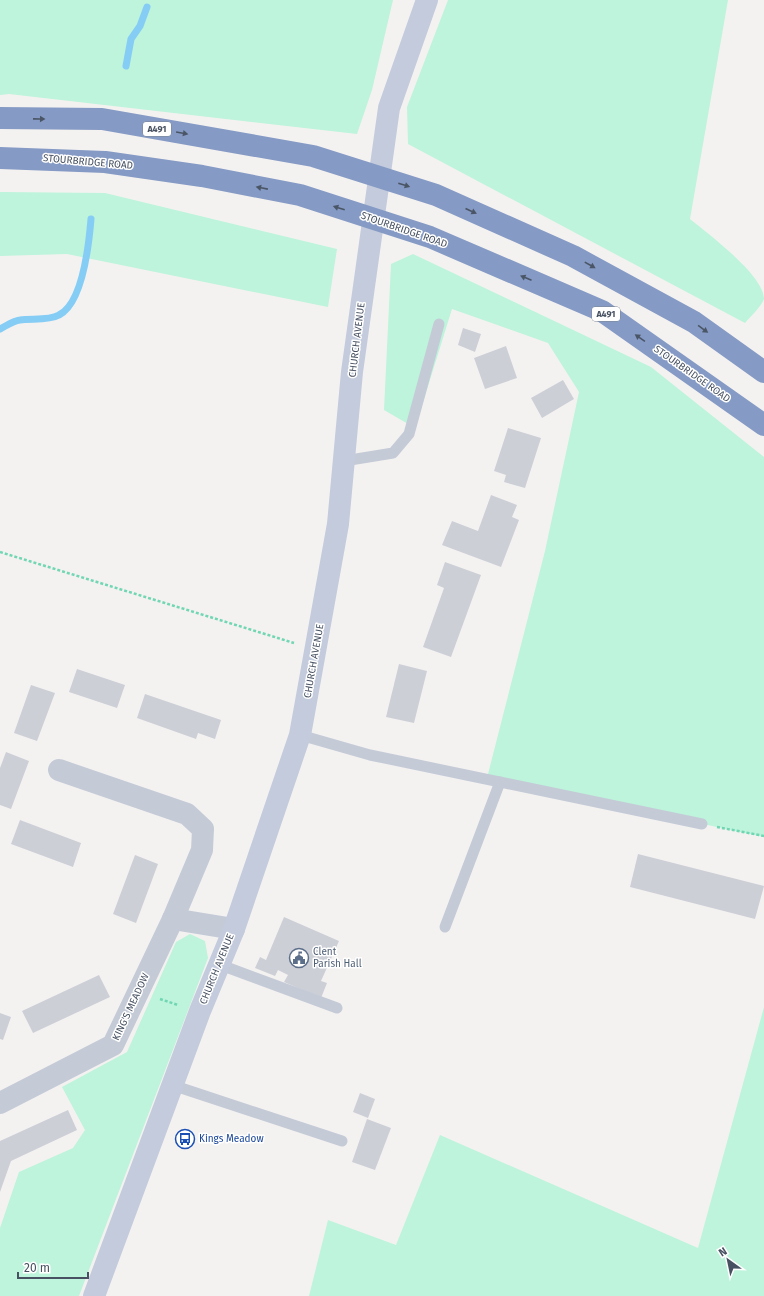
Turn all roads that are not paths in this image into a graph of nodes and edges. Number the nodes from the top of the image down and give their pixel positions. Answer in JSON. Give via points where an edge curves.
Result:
{"nodes":[{"id":1,"x":426,"y":0,"type":"edge"},
{"id":2,"x":0,"y":118,"type":"edge"},
{"id":3,"x":0,"y":158,"type":"edge"},
{"id":4,"x":439,"y":324,"type":"dead end"},
{"id":5,"x":764,"y":372,"type":"edge"},
{"id":6,"x":764,"y":425,"type":"edge"},
{"id":7,"x":344,"y":461,"type":"junction"},
{"id":8,"x":300,"y":735,"type":"junction"},
{"id":9,"x":59,"y":770,"type":"dead end"},
{"id":10,"x":500,"y":782,"type":"junction"},
{"id":11,"x":702,"y":824,"type":"road end"},
{"id":12,"x":173,"y":919,"type":"junction"},
{"id":13,"x":445,"y":927,"type":"dead end"},
{"id":14,"x":234,"y":929,"type":"junction"},
{"id":15,"x":218,"y":964,"type":"junction"},
{"id":16,"x":337,"y":1008,"type":"dead end"},
{"id":17,"x":172,"y":1085,"type":"junction"},
{"id":18,"x":0,"y":1103,"type":"edge"},
{"id":19,"x":342,"y":1141,"type":"dead end"},
{"id":20,"x":94,"y":1296,"type":"edge"}],
"edges":[{"from":1,"to":7,"type":"street","name":"CHURCH AVENUE","via":[[389,108],[355,349]]},
{"from":2,"to":5,"type":"highway","number":"A491","one_way":true,"via":[[102,119],[313,156],[436,195],[573,256],[694,322]]},
{"from":6,"to":3,"type":"highway","name":"STOURBRIDGE ROAD","number":"A491","one_way":true,"via":[[602,311],[430,237],[300,195],[202,176],[106,162]]},
{"from":4,"to":7,"type":"lane","via":[[409,434],[393,453]]},
{"from":7,"to":8,"type":"street","name":"CHURCH AVENUE","via":[[338,524]]},
{"from":8,"to":10,"type":"lane","via":[[370,755]]},
{"from":8,"to":14,"type":"street","name":"CHURCH AVENUE"},
{"from":9,"to":12,"type":"street","name":"KING'S MEADOW","via":[[187,814],[203,829],[202,850]]},
{"from":10,"to":11,"type":"lane"},
{"from":10,"to":13,"type":"lane"},
{"from":12,"to":14,"type":"street"},
{"from":12,"to":18,"type":"street","name":"KING'S MEADOW","via":[[113,1045]]},
{"from":14,"to":15,"type":"street","name":"CHURCH AVENUE"},
{"from":15,"to":16,"type":"lane"},
{"from":15,"to":17,"type":"street","name":"CHURCH AVENUE"},
{"from":17,"to":19,"type":"lane"},
{"from":17,"to":20,"type":"street","name":"CHURCH AVENUE"}]}
